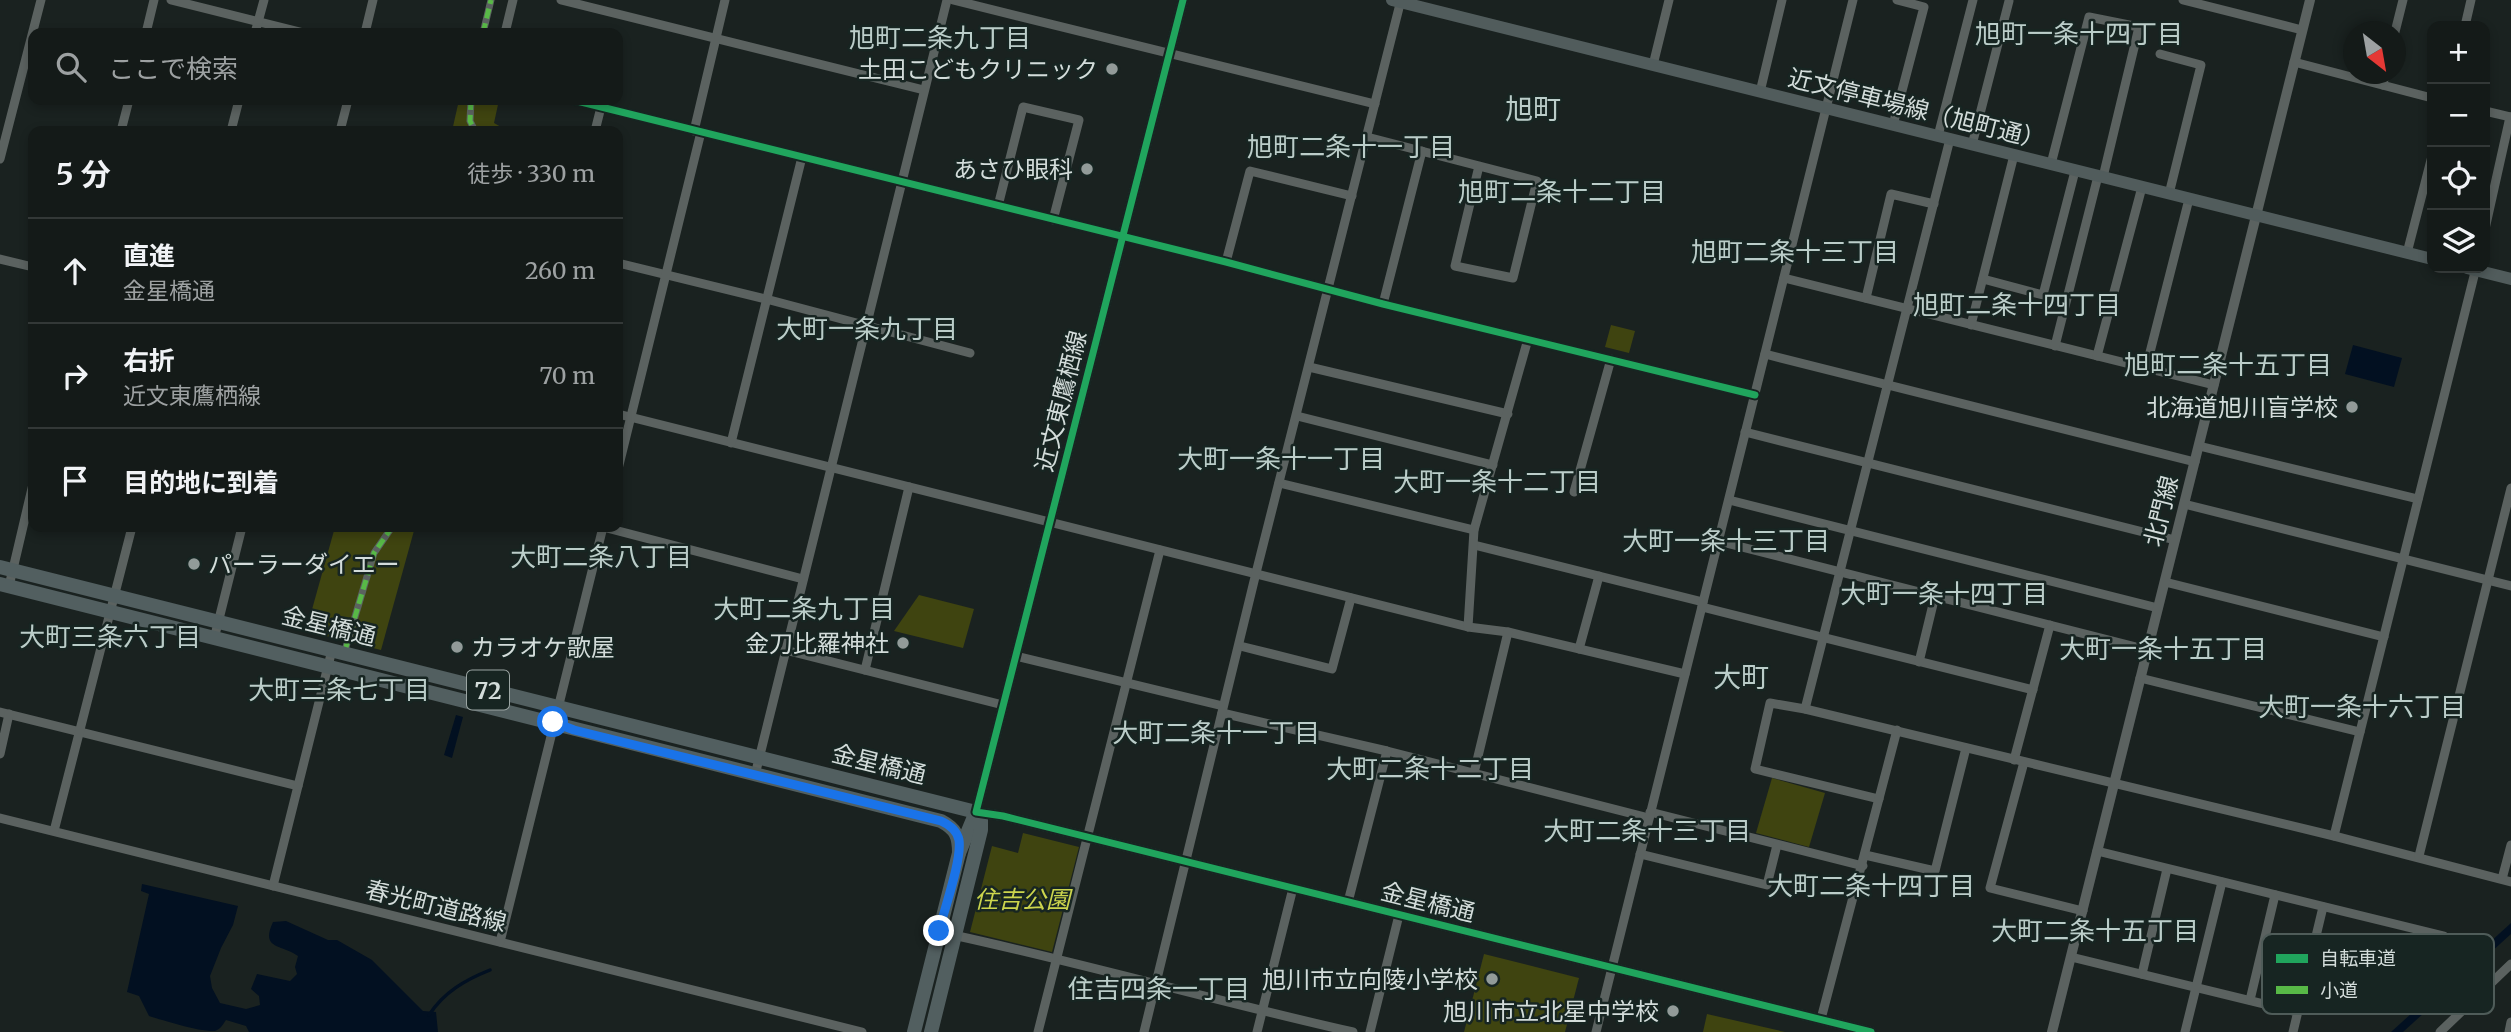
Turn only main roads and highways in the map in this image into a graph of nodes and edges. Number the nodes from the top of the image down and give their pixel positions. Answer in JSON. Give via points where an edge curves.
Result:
{"nodes":[{"id":1,"x":1398,"y":1,"type":"edge"},
{"id":2,"x":2427,"y":258,"type":"edge"},
{"id":3,"x":2490,"y":273,"type":"edge"},
{"id":4,"x":2511,"y":279,"type":"edge"},
{"id":5,"x":6,"y":569,"type":"edge"},
{"id":6,"x":4,"y":585,"type":"edge"},
{"id":7,"x":976,"y":812,"type":"junction"},
{"id":8,"x":941,"y":821,"type":"junction"},
{"id":9,"x":958,"y":853,"type":"junction"},
{"id":10,"x":914,"y":1032,"type":"edge"},
{"id":11,"x":931,"y":1032,"type":"edge"}],
"edges":[{"from":1,"to":2,"type":"main road","name":"近文停車場線（旭町通）"},
{"from":3,"to":4,"type":"main road"},
{"from":5,"to":7,"type":"main road","name":"金星橋通","number":"72"},
{"from":6,"to":8,"type":"main road","name":"金星橋通","number":"72"},
{"from":7,"to":8,"type":"main road","number":"72"},
{"from":7,"to":9,"type":"main road"},
{"from":7,"to":11,"type":"main road","name":"近文東鷹栖線","via":[[981,830]]},
{"from":8,"to":9,"type":"main road","via":[[952,826],[959,838]]},
{"from":9,"to":10,"type":"main road"}]}
